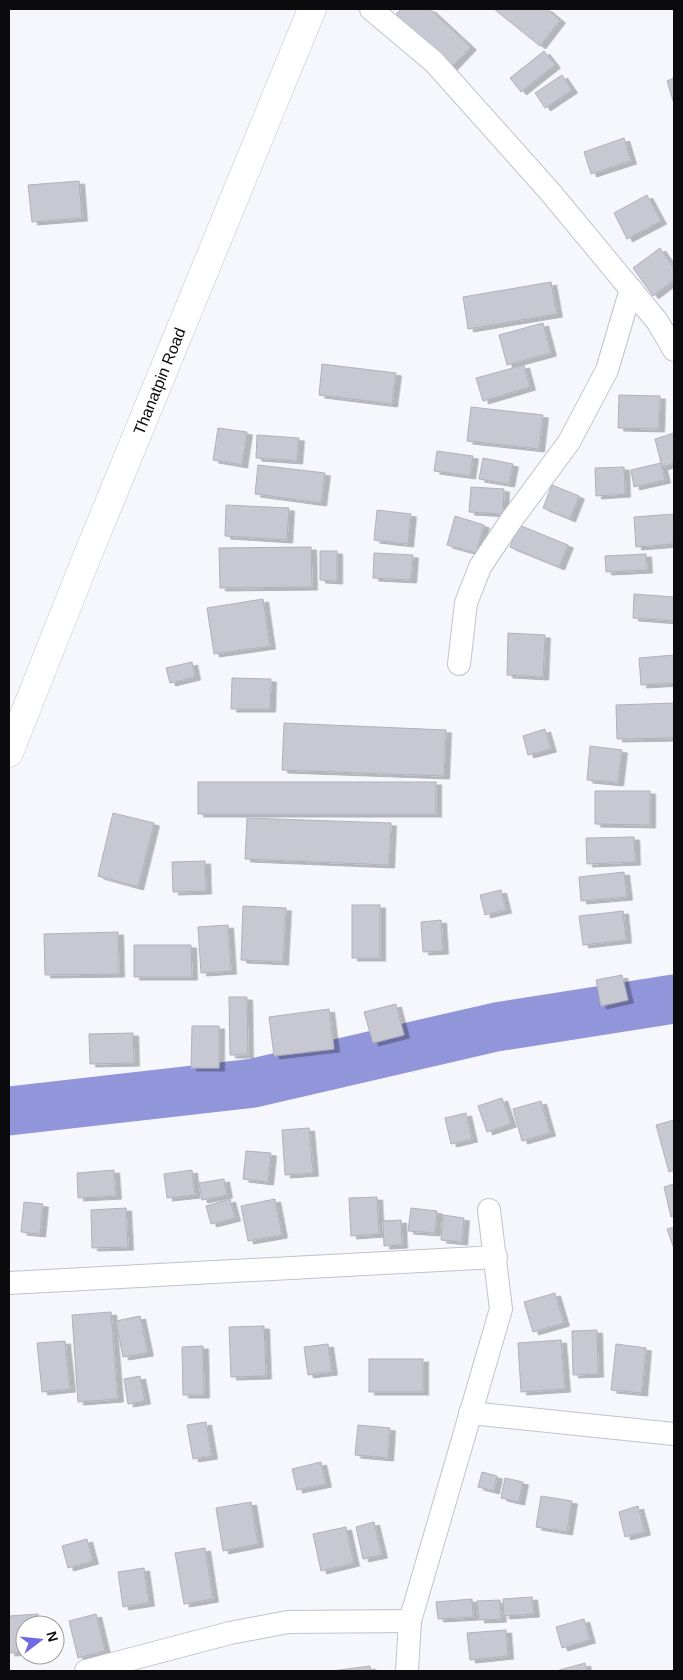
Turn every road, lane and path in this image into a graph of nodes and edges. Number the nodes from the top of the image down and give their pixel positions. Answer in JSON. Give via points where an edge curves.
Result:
{"nodes":[{"id":1,"x":312,"y":9,"type":"edge"},
{"id":2,"x":371,"y":9,"type":"edge"},
{"id":3,"x":631,"y":289,"type":"junction"},
{"id":4,"x":666,"y":317,"type":"edge"},
{"id":5,"x":674,"y":350,"type":"edge"},
{"id":6,"x":459,"y":664,"type":"dead end"},
{"id":7,"x":9,"y":753,"type":"edge"},
{"id":8,"x":490,"y":1210,"type":"dead end"},
{"id":9,"x":496,"y":1257,"type":"junction"},
{"id":10,"x":9,"y":1283,"type":"edge"},
{"id":11,"x":470,"y":1413,"type":"junction"},
{"id":12,"x":674,"y":1434,"type":"edge"},
{"id":13,"x":410,"y":1621,"type":"junction"},
{"id":14,"x":86,"y":1671,"type":"edge"},
{"id":15,"x":407,"y":1671,"type":"edge"}],
"edges":[{"from":1,"to":7,"type":"main road","name":"Thanatpin Road"},
{"from":2,"to":3,"type":"street","via":[[434,62],[551,193]]},
{"from":3,"to":4,"type":"street"},
{"from":3,"to":6,"type":"street","via":[[607,370],[569,442],[480,568],[466,603]]},
{"from":4,"to":5,"type":"street"},
{"from":8,"to":9,"type":"street"},
{"from":9,"to":10,"type":"street"},
{"from":9,"to":11,"type":"street","via":[[501,1309]]},
{"from":11,"to":12,"type":"street"},
{"from":11,"to":13,"type":"street"},
{"from":13,"to":14,"type":"street","via":[[288,1622],[230,1633]]},
{"from":13,"to":15,"type":"street"}]}
